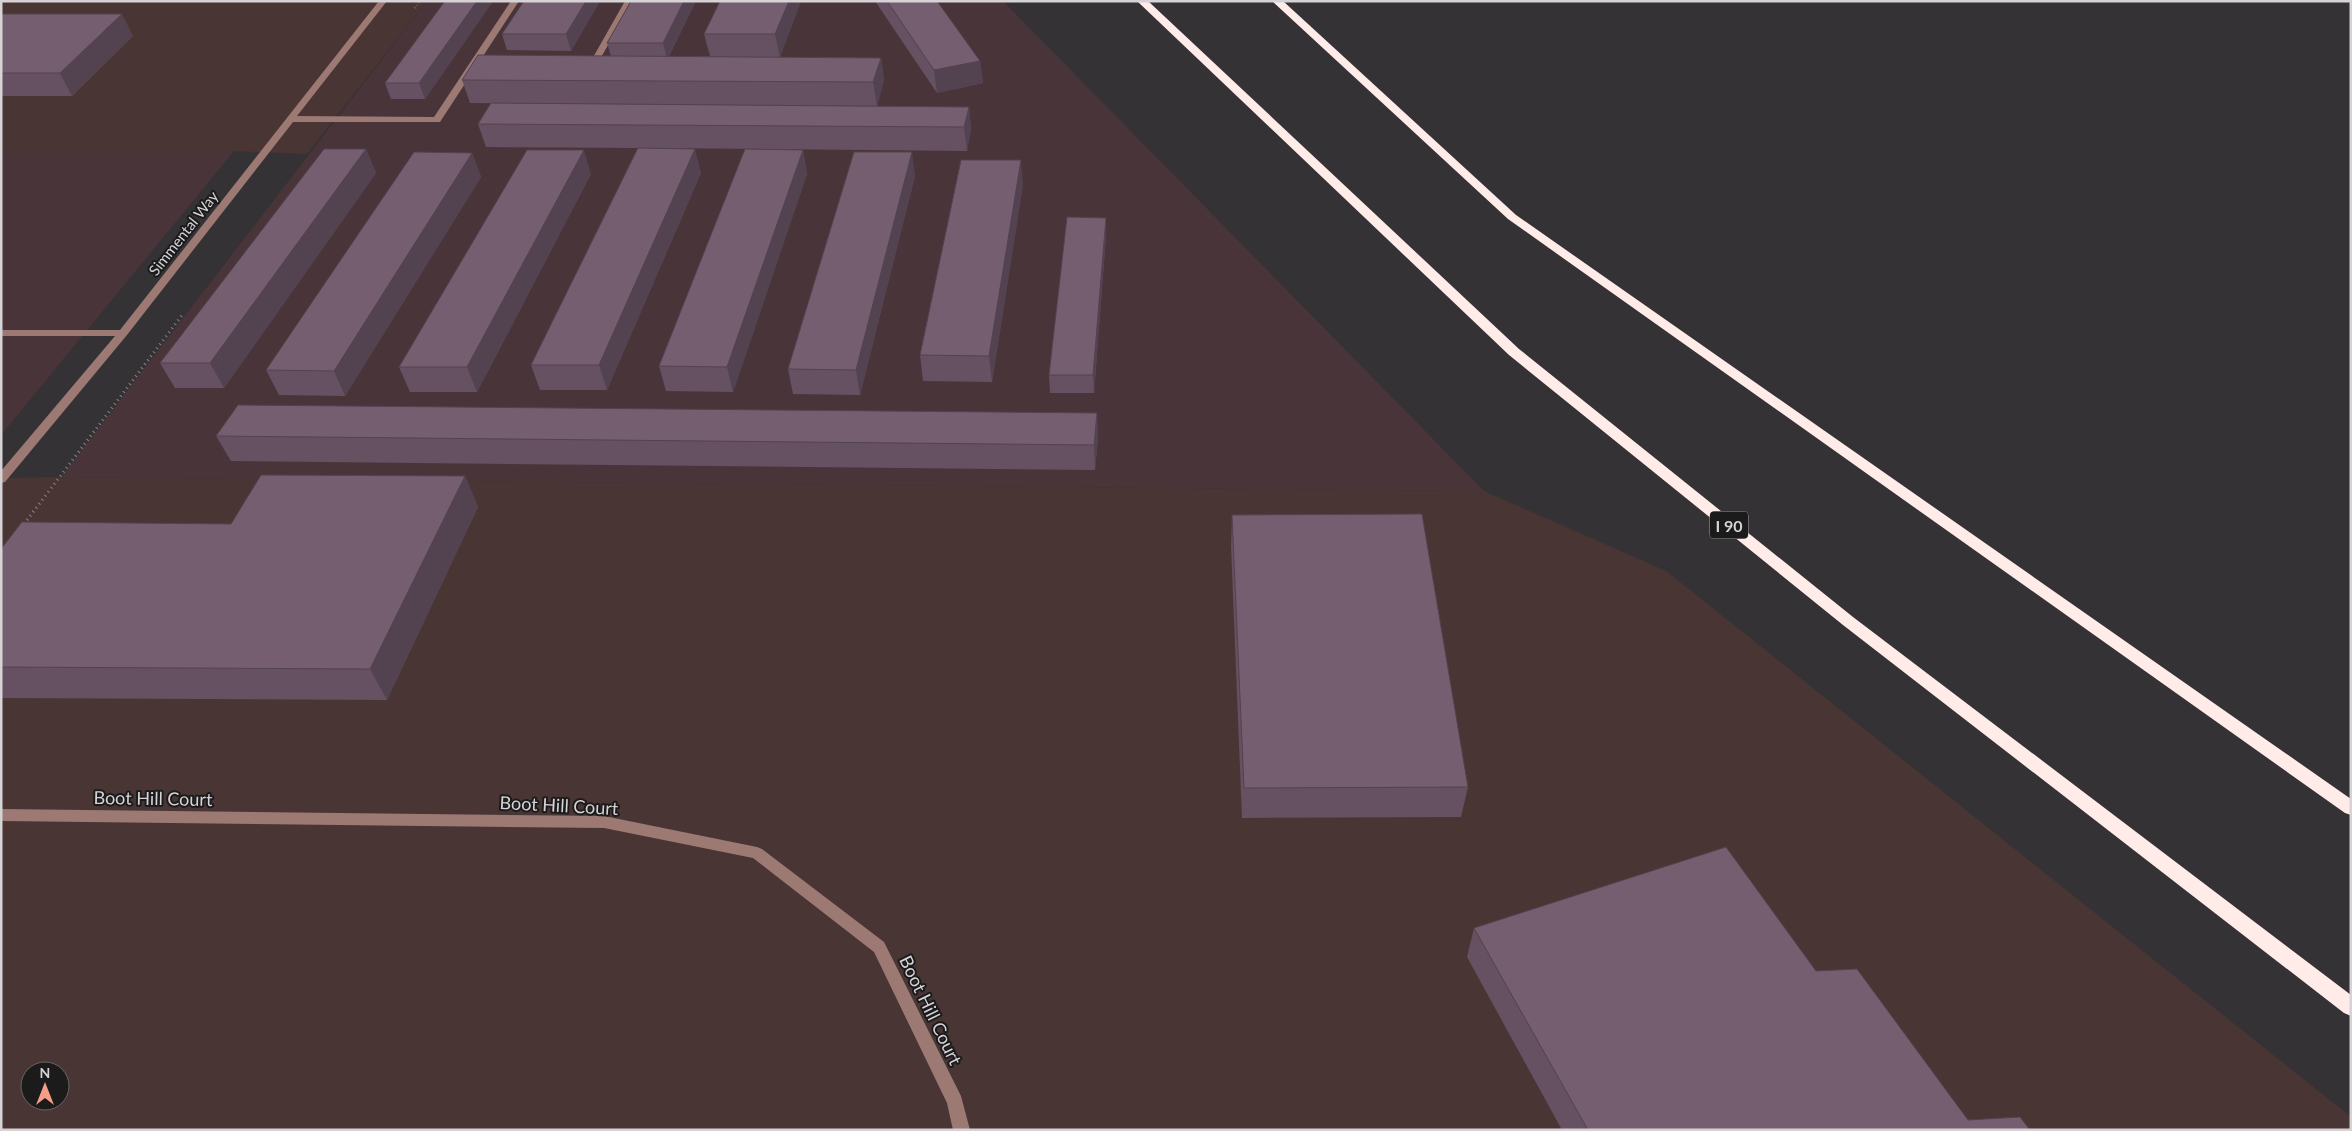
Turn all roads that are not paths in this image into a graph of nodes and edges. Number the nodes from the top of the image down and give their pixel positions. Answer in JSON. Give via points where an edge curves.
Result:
{"nodes":[{"id":1,"x":383,"y":1,"type":"edge"},
{"id":2,"x":515,"y":1,"type":"edge"},
{"id":3,"x":629,"y":1,"type":"edge"},
{"id":4,"x":1142,"y":1,"type":"edge"},
{"id":5,"x":1277,"y":1,"type":"edge"},
{"id":6,"x":582,"y":68,"type":"edge"},
{"id":7,"x":290,"y":120,"type":"junction"},
{"id":8,"x":1,"y":333,"type":"edge"},
{"id":9,"x":123,"y":333,"type":"junction"},
{"id":10,"x":1,"y":479,"type":"edge"},
{"id":11,"x":2351,"y":808,"type":"edge"},
{"id":12,"x":1,"y":815,"type":"edge"},
{"id":13,"x":2351,"y":1007,"type":"edge"},
{"id":14,"x":962,"y":1130,"type":"edge"}],
"edges":[{"from":1,"to":7,"type":"street","name":"Simmental Way"},
{"from":2,"to":7,"type":"street","via":[[476,68],[436,120]]},
{"from":3,"to":6,"type":"street","via":[[592,68]]},
{"from":4,"to":13,"type":"highway","number":"I 90","via":[[1514,352],[1848,621]]},
{"from":5,"to":11,"type":"highway","via":[[1512,217]]},
{"from":7,"to":9,"type":"street","name":"Simmental Way"},
{"from":8,"to":9,"type":"street"},
{"from":9,"to":10,"type":"street","name":"Simmental Way"},
{"from":12,"to":14,"type":"street","name":"Boot Hill Court","via":[[604,822],[757,853],[879,947],[955,1102]]}]}
